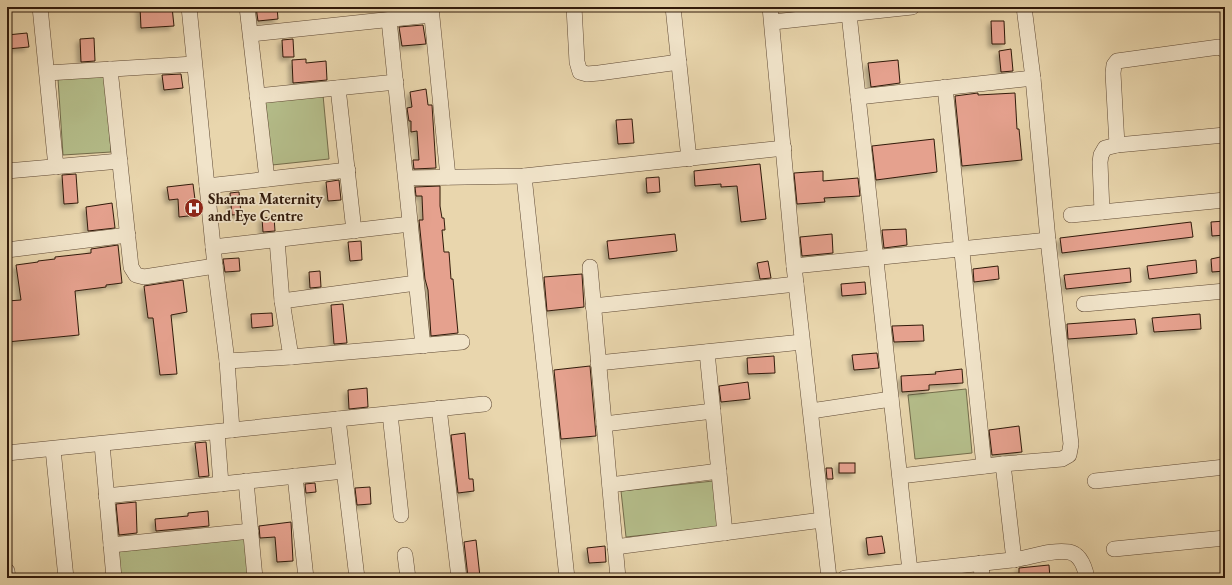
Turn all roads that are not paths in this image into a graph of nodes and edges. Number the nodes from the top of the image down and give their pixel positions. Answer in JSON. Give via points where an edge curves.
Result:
{"nodes":[{"id":1,"x":40,"y":7,"type":"edge"},
{"id":2,"x":189,"y":7,"type":"edge"},
{"id":3,"x":247,"y":7,"type":"edge"},
{"id":4,"x":578,"y":7,"type":"edge"},
{"id":5,"x":673,"y":7,"type":"edge"},
{"id":6,"x":770,"y":7,"type":"edge"},
{"id":7,"x":912,"y":7,"type":"edge"},
{"id":8,"x":1024,"y":7,"type":"edge"},
{"id":9,"x":431,"y":11,"type":"edge"},
{"id":10,"x":849,"y":14,"type":"junction"},
{"id":11,"x":389,"y":20,"type":"junction"},
{"id":12,"x":772,"y":22,"type":"junction"},
{"id":13,"x":250,"y":34,"type":"junction"},
{"id":14,"x":1225,"y":50,"type":"edge"},
{"id":15,"x":678,"y":62,"type":"junction"},
{"id":16,"x":194,"y":64,"type":"junction"},
{"id":17,"x":110,"y":70,"type":"junction"},
{"id":18,"x":47,"y":72,"type":"junction"},
{"id":19,"x":1033,"y":78,"type":"junction"},
{"id":20,"x":396,"y":82,"type":"junction"},
{"id":21,"x":338,"y":88,"type":"junction"},
{"id":22,"x":945,"y":88,"type":"junction"},
{"id":23,"x":257,"y":96,"type":"junction"},
{"id":24,"x":858,"y":97,"type":"junction"},
{"id":25,"x":1225,"y":135,"type":"edge"},
{"id":26,"x":1117,"y":145,"type":"junction"},
{"id":27,"x":784,"y":148,"type":"junction"},
{"id":28,"x":689,"y":159,"type":"junction"},
{"id":29,"x":120,"y":161,"type":"junction"},
{"id":30,"x":56,"y":167,"type":"junction"},
{"id":31,"x":348,"y":170,"type":"junction"},
{"id":32,"x":7,"y":171,"type":"edge"},
{"id":33,"x":524,"y":176,"type":"junction"},
{"id":34,"x":448,"y":177,"type":"junction"},
{"id":35,"x":406,"y":178,"type":"junction"},
{"id":36,"x":267,"y":179,"type":"junction"},
{"id":37,"x":207,"y":186,"type":"junction"},
{"id":38,"x":1225,"y":200,"type":"edge"},
{"id":39,"x":1102,"y":212,"type":"junction"},
{"id":40,"x":1071,"y":215,"type":"dead end"},
{"id":41,"x":410,"y":224,"type":"junction"},
{"id":42,"x":354,"y":231,"type":"junction"},
{"id":43,"x":128,"y":235,"type":"junction"},
{"id":44,"x":277,"y":240,"type":"junction"},
{"id":45,"x":1048,"y":240,"type":"junction"},
{"id":46,"x":213,"y":247,"type":"junction"},
{"id":47,"x":961,"y":249,"type":"junction"},
{"id":48,"x":7,"y":250,"type":"edge"},
{"id":49,"x":876,"y":258,"type":"junction"},
{"id":50,"x":215,"y":266,"type":"junction"},
{"id":51,"x":794,"y":266,"type":"junction"},
{"id":52,"x":590,"y":267,"type":"dead end"},
{"id":53,"x":416,"y":283,"type":"junction"},
{"id":54,"x":796,"y":284,"type":"junction"},
{"id":55,"x":1225,"y":291,"type":"edge"},
{"id":56,"x":282,"y":301,"type":"junction"},
{"id":57,"x":1084,"y":304,"type":"dead end"},
{"id":58,"x":593,"y":306,"type":"junction"},
{"id":59,"x":462,"y":342,"type":"dead end"},
{"id":60,"x":802,"y":342,"type":"junction"},
{"id":61,"x":423,"y":346,"type":"junction"},
{"id":62,"x":707,"y":352,"type":"junction"},
{"id":63,"x":291,"y":357,"type":"junction"},
{"id":64,"x":227,"y":361,"type":"junction"},
{"id":65,"x":598,"y":363,"type":"junction"},
{"id":66,"x":891,"y":399,"type":"junction"},
{"id":67,"x":484,"y":404,"type":"dead end"},
{"id":68,"x":439,"y":408,"type":"junction"},
{"id":69,"x":713,"y":411,"type":"junction"},
{"id":70,"x":811,"y":411,"type":"junction"},
{"id":71,"x":390,"y":414,"type":"junction"},
{"id":72,"x":338,"y":419,"type":"junction"},
{"id":73,"x":604,"y":424,"type":"junction"},
{"id":74,"x":232,"y":430,"type":"junction"},
{"id":75,"x":217,"y":432,"type":"junction"},
{"id":76,"x":102,"y":444,"type":"junction"},
{"id":77,"x":52,"y":449,"type":"junction"},
{"id":78,"x":7,"y":453,"type":"edge"},
{"id":79,"x":1003,"y":464,"type":"junction"},
{"id":80,"x":984,"y":466,"type":"junction"},
{"id":81,"x":1225,"y":467,"type":"edge"},
{"id":82,"x":344,"y":471,"type":"junction"},
{"id":83,"x":719,"y":471,"type":"junction"},
{"id":84,"x":295,"y":476,"type":"junction"},
{"id":85,"x":900,"y":476,"type":"junction"},
{"id":86,"x":246,"y":481,"type":"junction"},
{"id":87,"x":1095,"y":481,"type":"dead end"},
{"id":88,"x":221,"y":484,"type":"junction"},
{"id":89,"x":610,"y":485,"type":"junction"},
{"id":90,"x":106,"y":496,"type":"junction"},
{"id":91,"x":401,"y":515,"type":"dead end"},
{"id":92,"x":822,"y":520,"type":"junction"},
{"id":93,"x":251,"y":531,"type":"junction"},
{"id":94,"x":725,"y":533,"type":"junction"},
{"id":95,"x":1225,"y":538,"type":"edge"},
{"id":96,"x":111,"y":545,"type":"junction"},
{"id":97,"x":615,"y":547,"type":"junction"},
{"id":98,"x":1114,"y":549,"type":"dead end"},
{"id":99,"x":405,"y":555,"type":"dead end"},
{"id":100,"x":1014,"y":560,"type":"junction"},
{"id":101,"x":7,"y":571,"type":"edge"},
{"id":102,"x":910,"y":571,"type":"junction"},
{"id":103,"x":982,"y":571,"type":"edge"},
{"id":104,"x":8,"y":578,"type":"edge"},
{"id":105,"x":66,"y":578,"type":"edge"},
{"id":106,"x":114,"y":578,"type":"edge"},
{"id":107,"x":255,"y":578,"type":"edge"},
{"id":108,"x":306,"y":578,"type":"edge"},
{"id":109,"x":357,"y":578,"type":"edge"},
{"id":110,"x":408,"y":578,"type":"edge"},
{"id":111,"x":459,"y":578,"type":"edge"},
{"id":112,"x":567,"y":578,"type":"edge"},
{"id":113,"x":618,"y":578,"type":"edge"},
{"id":114,"x":829,"y":578,"type":"edge"},
{"id":115,"x":845,"y":578,"type":"edge"},
{"id":116,"x":1087,"y":578,"type":"edge"}],
"edges":[{"from":1,"to":18,"type":"street"},
{"from":2,"to":16,"type":"street"},
{"from":3,"to":13,"type":"street"},
{"from":4,"to":15,"type":"street","via":[[577,62],[580,72],[599,73]]},
{"from":5,"to":15,"type":"street"},
{"from":6,"to":12,"type":"street"},
{"from":7,"to":10,"type":"street"},
{"from":8,"to":19,"type":"street"},
{"from":9,"to":11,"type":"street"},
{"from":9,"to":34,"type":"street"},
{"from":10,"to":12,"type":"street"},
{"from":10,"to":24,"type":"street"},
{"from":11,"to":13,"type":"street"},
{"from":11,"to":20,"type":"street"},
{"from":12,"to":27,"type":"street"},
{"from":13,"to":23,"type":"street"},
{"from":14,"to":26,"type":"street","via":[[1219,48],[1117,61],[1113,73]]},
{"from":15,"to":28,"type":"street"},
{"from":16,"to":17,"type":"street"},
{"from":16,"to":37,"type":"street"},
{"from":17,"to":18,"type":"street"},
{"from":17,"to":29,"type":"street"},
{"from":18,"to":30,"type":"street"},
{"from":19,"to":22,"type":"street"},
{"from":19,"to":45,"type":"street"},
{"from":20,"to":21,"type":"street"},
{"from":20,"to":35,"type":"street"},
{"from":21,"to":23,"type":"street"},
{"from":21,"to":31,"type":"street"},
{"from":22,"to":24,"type":"street"},
{"from":22,"to":47,"type":"street"},
{"from":23,"to":36,"type":"street"},
{"from":24,"to":49,"type":"street"},
{"from":25,"to":26,"type":"street"},
{"from":26,"to":39,"type":"street","via":[[1105,148],[1100,155]]},
{"from":27,"to":28,"type":"street"},
{"from":27,"to":51,"type":"street"},
{"from":28,"to":33,"type":"street"},
{"from":29,"to":30,"type":"street"},
{"from":29,"to":43,"type":"street"},
{"from":30,"to":32,"type":"street"},
{"from":31,"to":36,"type":"street"},
{"from":31,"to":42,"type":"street"},
{"from":33,"to":34,"type":"street"},
{"from":33,"to":112,"type":"street"},
{"from":34,"to":35,"type":"street"},
{"from":35,"to":41,"type":"street"},
{"from":36,"to":37,"type":"street"},
{"from":37,"to":46,"type":"street"},
{"from":38,"to":39,"type":"street"},
{"from":39,"to":40,"type":"street"},
{"from":41,"to":42,"type":"street"},
{"from":41,"to":53,"type":"street"},
{"from":42,"to":44,"type":"street"},
{"from":43,"to":48,"type":"street"},
{"from":43,"to":50,"type":"street","via":[[131,267],[136,275],[144,277]]},
{"from":44,"to":46,"type":"street"},
{"from":44,"to":56,"type":"street"},
{"from":45,"to":47,"type":"street"},
{"from":45,"to":79,"type":"street","via":[[1071,444],[1069,455],[1062,459]]},
{"from":46,"to":50,"type":"street"},
{"from":47,"to":49,"type":"street"},
{"from":47,"to":80,"type":"street"},
{"from":49,"to":51,"type":"street"},
{"from":49,"to":66,"type":"street"},
{"from":50,"to":64,"type":"street"},
{"from":51,"to":54,"type":"street"},
{"from":52,"to":58,"type":"street"},
{"from":53,"to":56,"type":"street"},
{"from":53,"to":61,"type":"street"},
{"from":54,"to":58,"type":"street"},
{"from":54,"to":60,"type":"street"},
{"from":55,"to":57,"type":"street"},
{"from":56,"to":63,"type":"street"},
{"from":58,"to":65,"type":"street"},
{"from":59,"to":61,"type":"street"},
{"from":60,"to":62,"type":"street"},
{"from":60,"to":70,"type":"street"},
{"from":61,"to":63,"type":"street"},
{"from":62,"to":65,"type":"street"},
{"from":62,"to":69,"type":"street"},
{"from":63,"to":64,"type":"street"},
{"from":64,"to":74,"type":"street"},
{"from":65,"to":73,"type":"street"},
{"from":66,"to":70,"type":"street"},
{"from":66,"to":85,"type":"street"},
{"from":67,"to":68,"type":"street"},
{"from":68,"to":71,"type":"street"},
{"from":68,"to":111,"type":"street"},
{"from":69,"to":73,"type":"street"},
{"from":69,"to":83,"type":"street"},
{"from":70,"to":92,"type":"street"},
{"from":71,"to":72,"type":"street"},
{"from":71,"to":91,"type":"street"},
{"from":72,"to":74,"type":"street"},
{"from":72,"to":82,"type":"street"},
{"from":73,"to":89,"type":"street"},
{"from":74,"to":75,"type":"street"},
{"from":75,"to":76,"type":"street"},
{"from":75,"to":88,"type":"street"},
{"from":76,"to":77,"type":"street"},
{"from":76,"to":90,"type":"street"},
{"from":77,"to":78,"type":"street"},
{"from":77,"to":105,"type":"street"},
{"from":79,"to":80,"type":"street"},
{"from":79,"to":100,"type":"street"},
{"from":80,"to":85,"type":"street"},
{"from":81,"to":87,"type":"street"},
{"from":82,"to":84,"type":"street"},
{"from":82,"to":109,"type":"street"},
{"from":83,"to":89,"type":"street"},
{"from":83,"to":94,"type":"street"},
{"from":84,"to":86,"type":"street"},
{"from":84,"to":108,"type":"street"},
{"from":85,"to":102,"type":"street"},
{"from":86,"to":88,"type":"street"},
{"from":86,"to":93,"type":"street"},
{"from":88,"to":90,"type":"street"},
{"from":89,"to":97,"type":"street"},
{"from":90,"to":96,"type":"street"},
{"from":92,"to":94,"type":"street"},
{"from":92,"to":114,"type":"street"},
{"from":93,"to":96,"type":"street"},
{"from":93,"to":107,"type":"street"},
{"from":94,"to":97,"type":"street"},
{"from":95,"to":98,"type":"street"},
{"from":96,"to":106,"type":"street"},
{"from":97,"to":113,"type":"street"},
{"from":99,"to":110,"type":"street"},
{"from":100,"to":103,"type":"street"},
{"from":100,"to":116,"type":"street","via":[[1069,552],[1077,555]]},
{"from":101,"to":104,"type":"street"},
{"from":102,"to":103,"type":"street"},
{"from":102,"to":115,"type":"street"}]}
